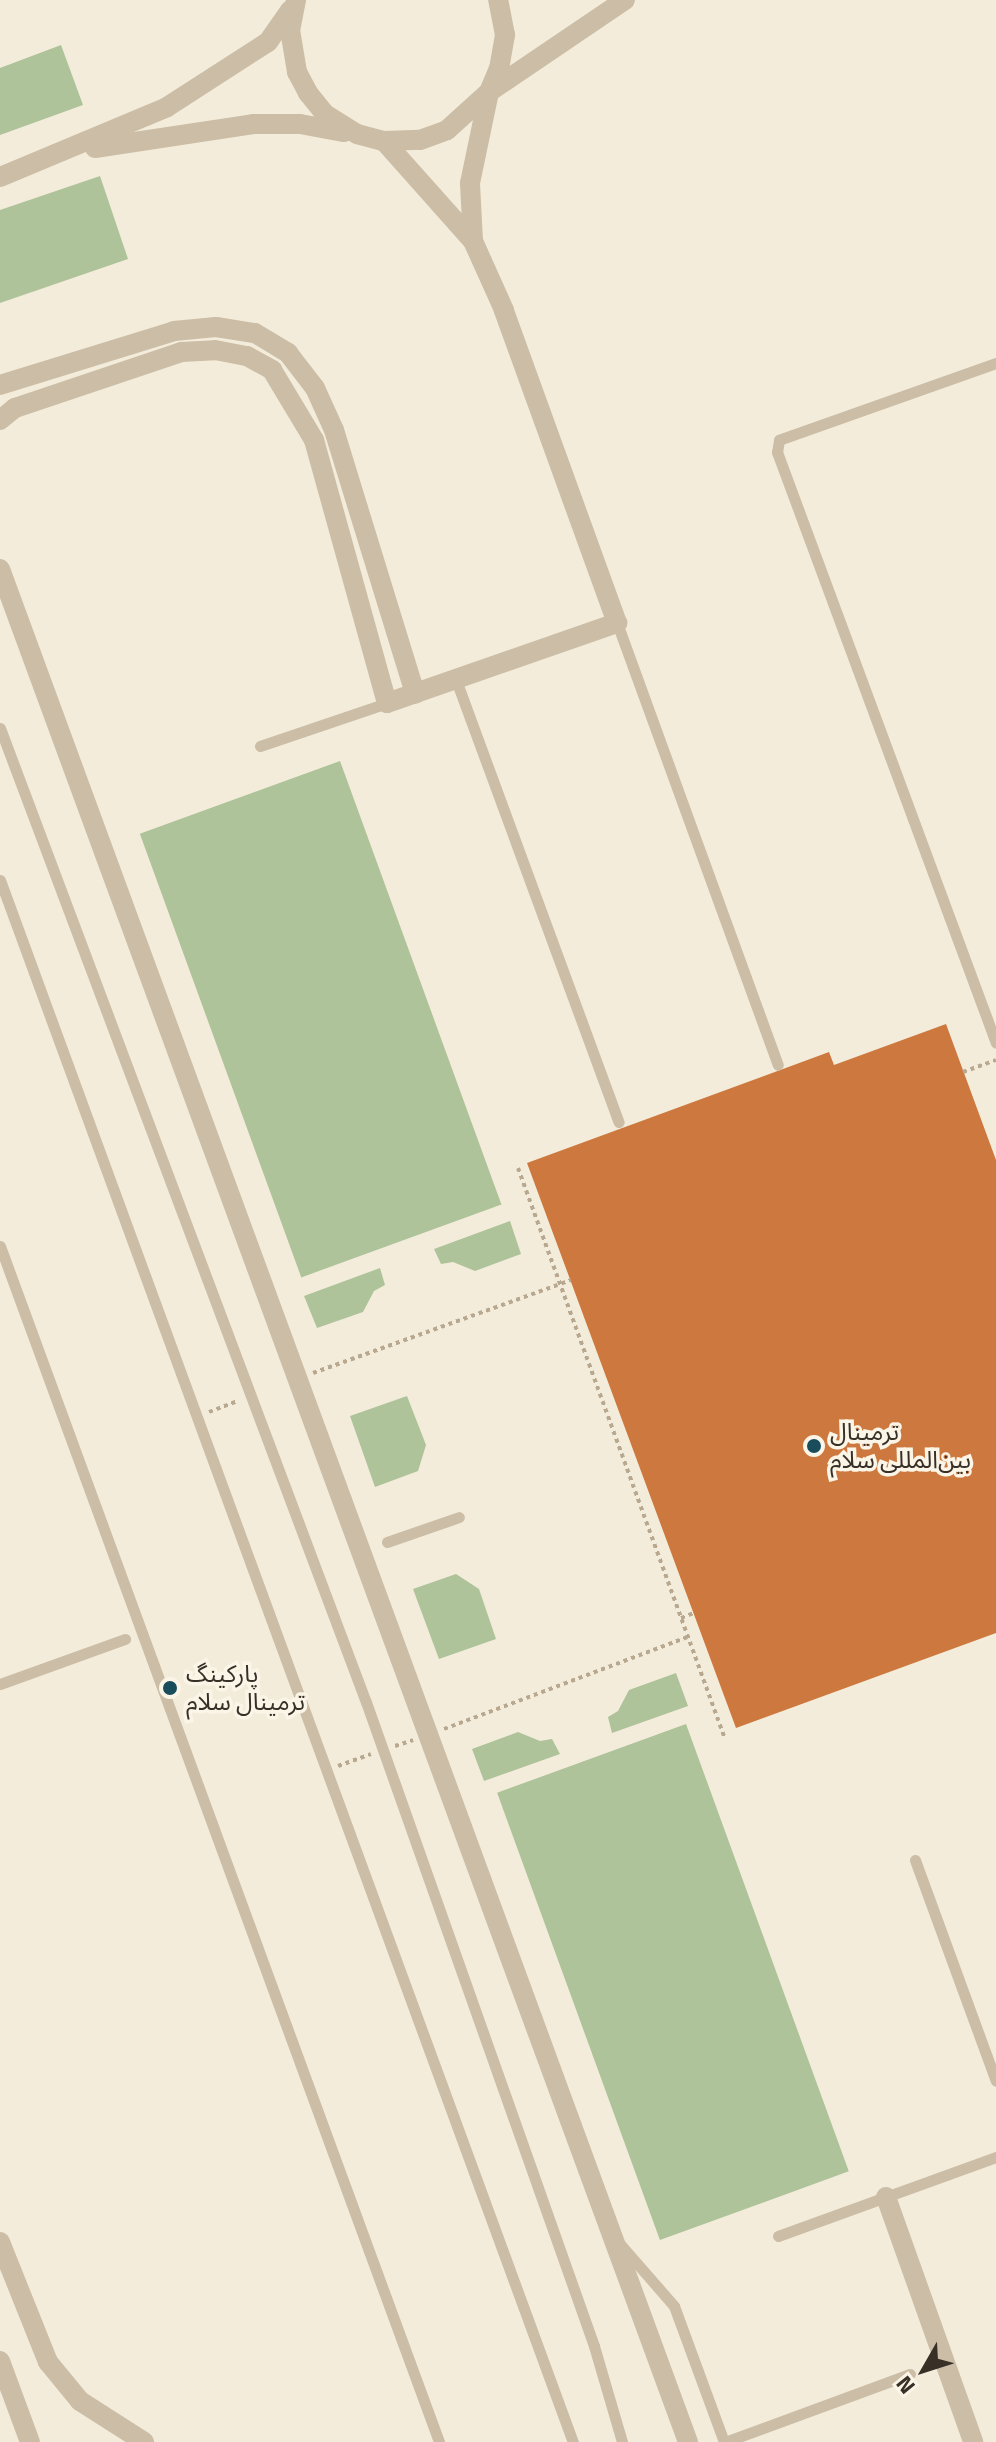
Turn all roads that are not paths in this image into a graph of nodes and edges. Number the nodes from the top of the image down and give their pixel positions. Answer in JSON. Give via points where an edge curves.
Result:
{"nodes":[{"id":1,"x":498,"y":0,"type":"edge"},
{"id":2,"x":625,"y":0,"type":"edge"},
{"id":3,"x":295,"y":1,"type":"edge"},
{"id":4,"x":489,"y":92,"type":"junction"},
{"id":5,"x":357,"y":134,"type":"junction"},
{"id":6,"x":384,"y":141,"type":"junction"},
{"id":7,"x":60,"y":155,"type":"junction"},
{"id":8,"x":0,"y":177,"type":"edge"},
{"id":9,"x":473,"y":241,"type":"junction"},
{"id":10,"x":996,"y":363,"type":"edge"},
{"id":11,"x":0,"y":385,"type":"edge"},
{"id":12,"x":0,"y":420,"type":"edge"},
{"id":13,"x":0,"y":569,"type":"edge"},
{"id":14,"x":617,"y":623,"type":"junction"},
{"id":15,"x":456,"y":680,"type":"junction"},
{"id":16,"x":415,"y":694,"type":"junction"},
{"id":17,"x":387,"y":703,"type":"junction"},
{"id":18,"x":0,"y":728,"type":"edge"},
{"id":19,"x":260,"y":746,"type":"dead end"},
{"id":20,"x":0,"y":880,"type":"edge"},
{"id":21,"x":996,"y":1043,"type":"edge"},
{"id":22,"x":778,"y":1065,"type":"dead end"},
{"id":23,"x":619,"y":1122,"type":"dead end"},
{"id":24,"x":0,"y":1246,"type":"edge"},
{"id":25,"x":459,"y":1517,"type":"dead end"},
{"id":26,"x":387,"y":1542,"type":"dead end"},
{"id":27,"x":125,"y":1639,"type":"dead end"},
{"id":28,"x":0,"y":1684,"type":"edge"},
{"id":29,"x":915,"y":1860,"type":"dead end"},
{"id":30,"x":996,"y":2081,"type":"edge"},
{"id":31,"x":996,"y":2157,"type":"edge"},
{"id":32,"x":886,"y":2197,"type":"junction"},
{"id":33,"x":612,"y":2236,"type":"junction"},
{"id":34,"x":778,"y":2236,"type":"dead end"},
{"id":35,"x":0,"y":2242,"type":"edge"},
{"id":36,"x":0,"y":2361,"type":"edge"},
{"id":37,"x":910,"y":2374,"type":"dead end"},
{"id":38,"x":30,"y":2442,"type":"edge"},
{"id":39,"x":144,"y":2442,"type":"edge"},
{"id":40,"x":439,"y":2442,"type":"edge"},
{"id":41,"x":573,"y":2442,"type":"edge"},
{"id":42,"x":622,"y":2442,"type":"edge"},
{"id":43,"x":688,"y":2442,"type":"edge"},
{"id":44,"x":725,"y":2442,"type":"edge"},
{"id":45,"x":973,"y":2442,"type":"edge"}],
"edges":[{"from":1,"to":4,"type":"street","via":[[505,35]]},
{"from":2,"to":4,"type":"street"},
{"from":3,"to":5,"type":"street","via":[[290,30],[297,72],[325,114]]},
{"from":3,"to":7,"type":"street","via":[[268,42],[223,74],[167,107]]},
{"from":4,"to":6,"type":"street","via":[[447,130],[420,140]]},
{"from":4,"to":9,"type":"street","via":[[470,183]]},
{"from":5,"to":6,"type":"street"},
{"from":5,"to":7,"type":"street","via":[[300,124],[253,124]]},
{"from":6,"to":9,"type":"street"},
{"from":7,"to":8,"type":"street"},
{"from":9,"to":14,"type":"street","via":[[504,310]]},
{"from":10,"to":21,"type":"lane","via":[[779,440],[777,452]]},
{"from":11,"to":16,"type":"street","via":[[174,331],[216,327],[255,333],[288,353],[315,388],[334,430]]},
{"from":12,"to":17,"type":"street","via":[[15,408],[181,352],[225,352],[272,370],[314,440]]},
{"from":13,"to":33,"type":"street"},
{"from":14,"to":15,"type":"street"},
{"from":14,"to":22,"type":"lane"},
{"from":15,"to":16,"type":"street"},
{"from":15,"to":23,"type":"lane"},
{"from":16,"to":17,"type":"street"},
{"from":17,"to":19,"type":"lane"},
{"from":18,"to":42,"type":"lane","via":[[383,1750],[594,2346]]},
{"from":20,"to":41,"type":"lane"},
{"from":24,"to":40,"type":"lane"},
{"from":25,"to":26,"type":"lane"},
{"from":27,"to":28,"type":"lane"},
{"from":29,"to":30,"type":"lane"},
{"from":31,"to":32,"type":"lane"},
{"from":32,"to":34,"type":"lane"},
{"from":32,"to":45,"type":"street"},
{"from":33,"to":43,"type":"street"},
{"from":33,"to":44,"type":"lane","via":[[674,2306]]},
{"from":35,"to":39,"type":"street","via":[[48,2362],[80,2401]]},
{"from":36,"to":38,"type":"street"},
{"from":37,"to":44,"type":"lane"}]}
